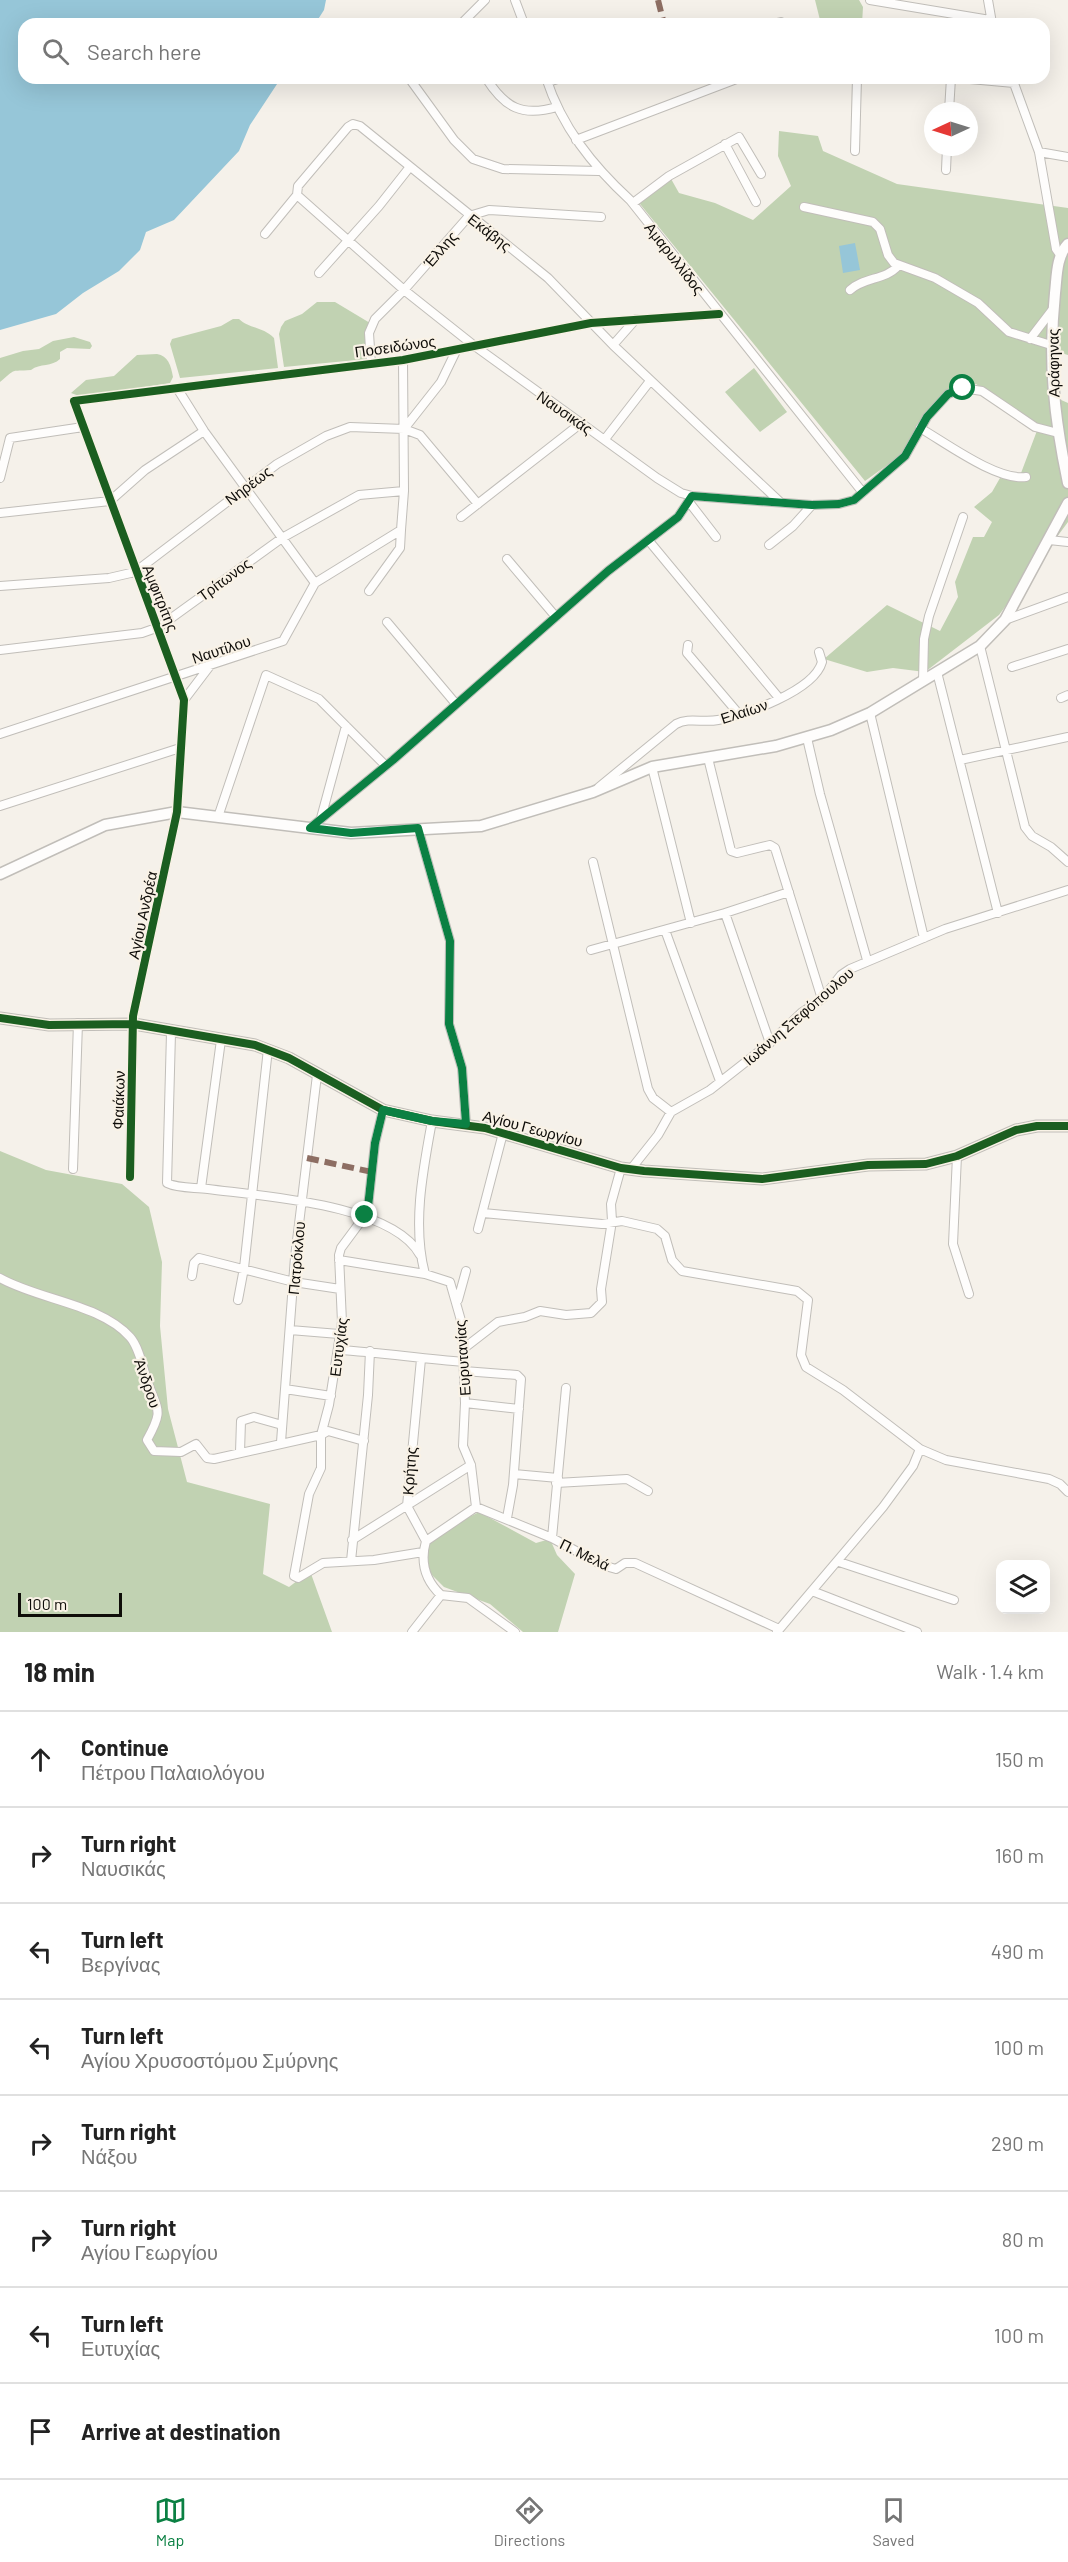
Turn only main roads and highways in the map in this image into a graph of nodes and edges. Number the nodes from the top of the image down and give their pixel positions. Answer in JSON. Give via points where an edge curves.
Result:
{"nodes":[{"id":1,"x":1068,"y":244,"type":"edge"},
{"id":2,"x":1068,"y":483,"type":"edge"},
{"id":3,"x":1068,"y":503,"type":"edge"},
{"id":4,"x":0,"y":874,"type":"edge"},
{"id":5,"x":0,"y":1018,"type":"edge"},
{"id":6,"x":1068,"y":1126,"type":"edge"}],
"edges":[{"from":1,"to":2,"type":"main road","name":"Αράφηνας","via":[[1061,256],[1051,345],[1053,399]]},
{"from":3,"to":4,"type":"main road","via":[[1005,620],[980,646],[851,723],[807,738],[652,767],[593,792],[481,826],[351,833],[177,812],[105,825]]},
{"from":5,"to":6,"type":"main road","name":"Αγίου Γεωργίου","via":[[49,1025],[134,1024],[268,1049],[383,1110],[466,1124],[626,1168],[762,1179],[868,1165],[926,1164],[957,1156],[1016,1130]]}]}
